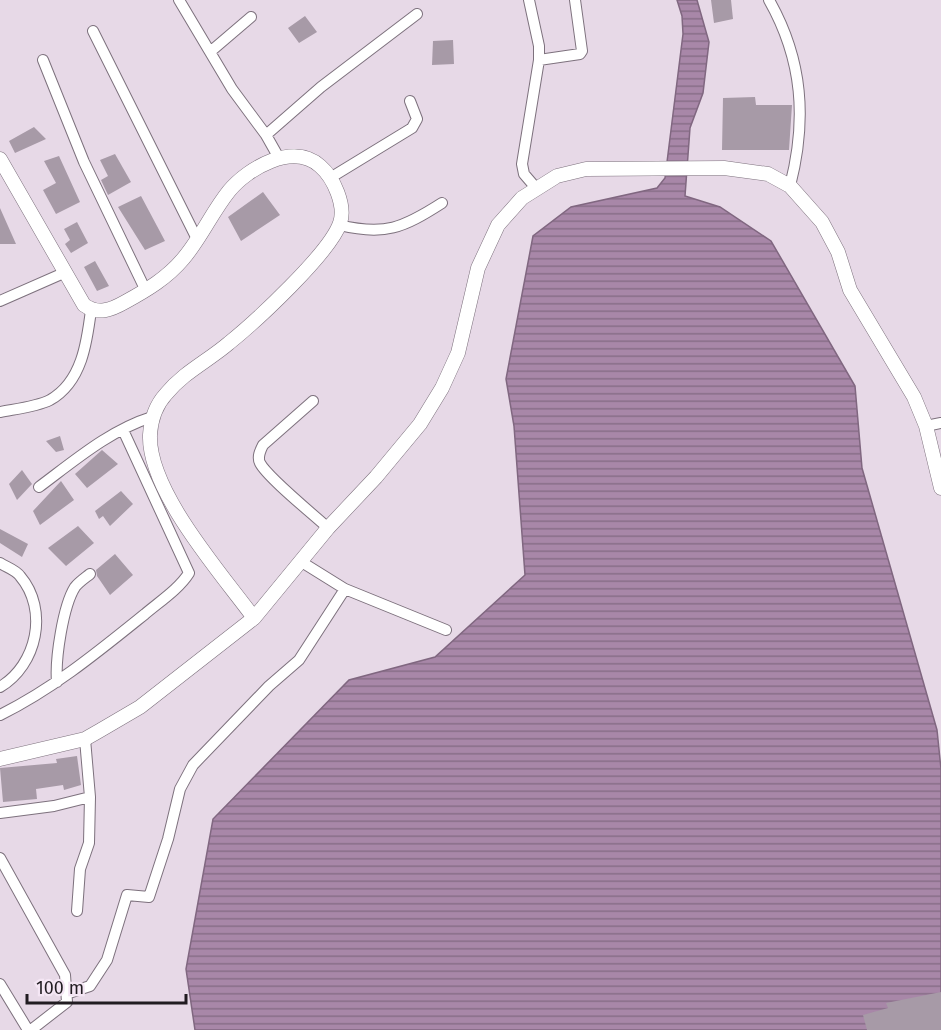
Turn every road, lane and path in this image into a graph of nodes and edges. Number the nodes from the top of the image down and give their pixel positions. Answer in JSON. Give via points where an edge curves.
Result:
{"nodes":[{"id":1,"x":178,"y":0,"type":"edge"},
{"id":2,"x":529,"y":0,"type":"edge"},
{"id":3,"x":575,"y":0,"type":"edge"},
{"id":4,"x":769,"y":0,"type":"edge"},
{"id":5,"x":417,"y":14,"type":"dead end"},
{"id":6,"x":251,"y":17,"type":"dead end"},
{"id":7,"x":93,"y":31,"type":"dead end"},
{"id":8,"x":210,"y":52,"type":"junction"},
{"id":9,"x":43,"y":60,"type":"dead end"},
{"id":10,"x":539,"y":60,"type":"junction"},
{"id":11,"x":410,"y":101,"type":"dead end"},
{"id":12,"x":266,"y":135,"type":"junction"},
{"id":13,"x":279,"y":158,"type":"junction"},
{"id":14,"x":0,"y":159,"type":"edge"},
{"id":15,"x":330,"y":178,"type":"junction"},
{"id":16,"x":790,"y":186,"type":"junction"},
{"id":17,"x":536,"y":188,"type":"junction"},
{"id":18,"x":442,"y":203,"type":"dead end"},
{"id":19,"x":339,"y":225,"type":"junction"},
{"id":20,"x":198,"y":239,"type":"junction"},
{"id":21,"x":66,"y":272,"type":"junction"},
{"id":22,"x":146,"y":291,"type":"junction"},
{"id":23,"x":0,"y":301,"type":"edge"},
{"id":24,"x":91,"y":310,"type":"junction"},
{"id":25,"x":313,"y":401,"type":"dead end"},
{"id":26,"x":0,"y":412,"type":"edge"},
{"id":27,"x":152,"y":417,"type":"junction"},
{"id":28,"x":941,"y":423,"type":"edge"},
{"id":29,"x":926,"y":426,"type":"junction"},
{"id":30,"x":123,"y":430,"type":"junction"},
{"id":31,"x":39,"y":487,"type":"dead end"},
{"id":32,"x":941,"y":488,"type":"edge"},
{"id":33,"x":328,"y":528,"type":"junction"},
{"id":34,"x":300,"y":561,"type":"junction"},
{"id":35,"x":0,"y":564,"type":"edge"},
{"id":36,"x":90,"y":574,"type":"dead end"},
{"id":37,"x":345,"y":589,"type":"junction"},
{"id":38,"x":254,"y":618,"type":"junction"},
{"id":39,"x":446,"y":630,"type":"dead end"},
{"id":40,"x":57,"y":682,"type":"junction"},
{"id":41,"x":0,"y":687,"type":"edge"},
{"id":42,"x":0,"y":715,"type":"edge"},
{"id":43,"x":85,"y":739,"type":"junction"},
{"id":44,"x":0,"y":759,"type":"edge"},
{"id":45,"x":90,"y":797,"type":"junction"},
{"id":46,"x":0,"y":813,"type":"edge"},
{"id":47,"x":0,"y":858,"type":"edge"},
{"id":48,"x":77,"y":910,"type":"dead end"},
{"id":49,"x":0,"y":984,"type":"edge"},
{"id":50,"x":69,"y":993,"type":"junction"},
{"id":51,"x":30,"y":1030,"type":"edge"}],
"edges":[{"from":1,"to":8,"type":"street"},
{"from":2,"to":10,"type":"street"},
{"from":3,"to":10,"type":"street","via":[[582,51]]},
{"from":4,"to":16,"type":"street","via":[[787,33],[798,78],[798,153]]},
{"from":5,"to":12,"type":"street","via":[[321,87]]},
{"from":6,"to":8,"type":"street"},
{"from":7,"to":20,"type":"street"},
{"from":8,"to":12,"type":"street"},
{"from":9,"to":22,"type":"street","via":[[84,162]]},
{"from":10,"to":17,"type":"street","via":[[522,164],[524,174]]},
{"from":11,"to":15,"type":"street","via":[[417,119],[412,128]]},
{"from":12,"to":13,"type":"street"},
{"from":13,"to":15,"type":"street","via":[[309,158]]},
{"from":13,"to":20,"type":"street","via":[[247,175],[230,190]]},
{"from":14,"to":21,"type":"street"},
{"from":15,"to":19,"type":"street","via":[[337,193]]},
{"from":16,"to":17,"type":"street","via":[[768,174],[724,168],[664,168],[586,169],[557,176]]},
{"from":16,"to":29,"type":"street","via":[[822,222],[838,252],[850,290],[902,373]]},
{"from":17,"to":33,"type":"street","via":[[498,225],[478,268],[458,352],[420,424]]},
{"from":18,"to":19,"type":"street","via":[[416,220],[385,231],[369,232]]},
{"from":19,"to":27,"type":"street","via":[[320,253],[267,308],[228,344],[180,378]]},
{"from":20,"to":22,"type":"street","via":[[169,273]]},
{"from":21,"to":23,"type":"street"},
{"from":21,"to":24,"type":"street"},
{"from":22,"to":24,"type":"street","via":[[102,312]]},
{"from":24,"to":26,"type":"street","via":[[85,352],[66,386],[49,400]]},
{"from":25,"to":33,"type":"street","via":[[263,445],[259,455],[260,463],[271,475]]},
{"from":27,"to":30,"type":"street"},
{"from":27,"to":38,"type":"street","via":[[150,437],[157,476],[180,516]]},
{"from":28,"to":29,"type":"street"},
{"from":29,"to":32,"type":"street"},
{"from":30,"to":31,"type":"street"},
{"from":30,"to":40,"type":"street","via":[[189,573],[157,604]]},
{"from":33,"to":34,"type":"street"},
{"from":34,"to":37,"type":"street"},
{"from":34,"to":38,"type":"street"},
{"from":35,"to":41,"type":"street","via":[[20,574],[35,609],[34,645],[28,659],[13,680]]},
{"from":36,"to":40,"type":"street","via":[[75,587],[64,622]]},
{"from":37,"to":39,"type":"street"},
{"from":37,"to":50,"type":"street","via":[[299,660],[193,765],[180,789],[149,897],[127,895],[105,963],[90,986]]},
{"from":38,"to":43,"type":"street","via":[[140,707]]},
{"from":40,"to":42,"type":"street"},
{"from":43,"to":44,"type":"street"},
{"from":43,"to":45,"type":"street"},
{"from":45,"to":46,"type":"street"},
{"from":45,"to":48,"type":"street","via":[[89,843],[80,869]]},
{"from":47,"to":50,"type":"street","via":[[66,975]]},
{"from":49,"to":51,"type":"street"},
{"from":50,"to":51,"type":"street","via":[[67,1002]]}]}
